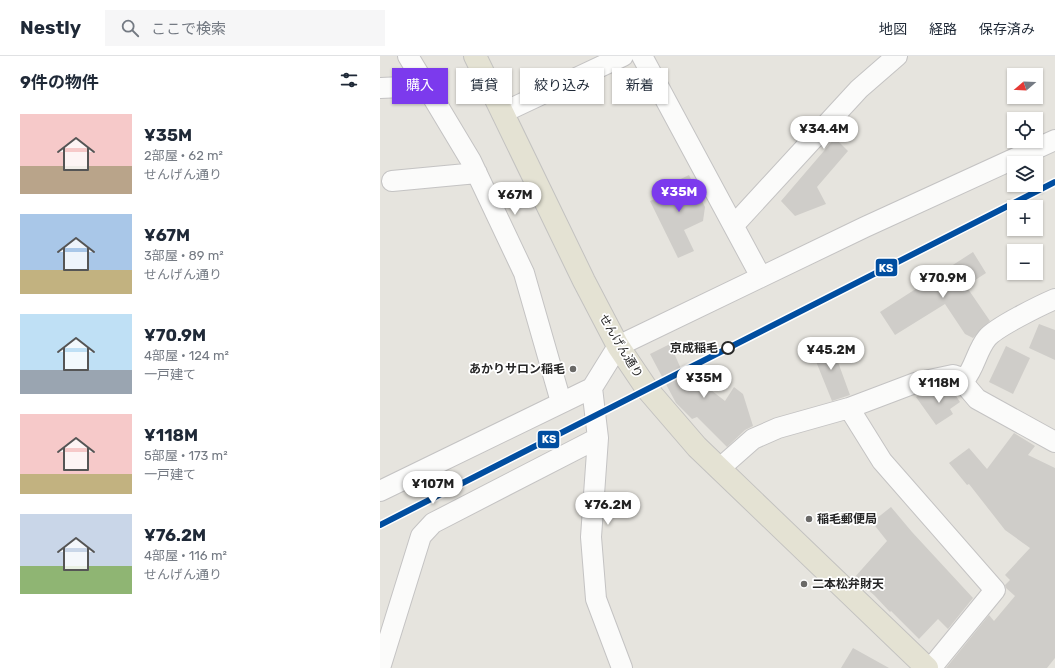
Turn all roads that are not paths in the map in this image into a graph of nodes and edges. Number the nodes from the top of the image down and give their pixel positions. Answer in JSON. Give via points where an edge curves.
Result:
{"nodes":[{"id":1,"x":408,"y":56,"type":"edge"},
{"id":2,"x":475,"y":56,"type":"edge"},
{"id":3,"x":622,"y":56,"type":"edge"},
{"id":4,"x":642,"y":56,"type":"edge"},
{"id":5,"x":897,"y":56,"type":"edge"},
{"id":6,"x":415,"y":68,"type":"edge"},
{"id":7,"x":392,"y":87,"type":"edge"},
{"id":8,"x":380,"y":88,"type":"edge"},
{"id":9,"x":437,"y":104,"type":"edge"},
{"id":10,"x":502,"y":113,"type":"junction"},
{"id":11,"x":1055,"y":140,"type":"edge"},
{"id":12,"x":477,"y":172,"type":"junction"},
{"id":13,"x":392,"y":181,"type":"dead end"},
{"id":14,"x":734,"y":225,"type":"junction"},
{"id":15,"x":761,"y":277,"type":"junction"},
{"id":16,"x":1055,"y":298,"type":"edge"},
{"id":17,"x":618,"y":346,"type":"junction"},
{"id":18,"x":965,"y":379,"type":"junction"},
{"id":19,"x":592,"y":388,"type":"junction"},
{"id":20,"x":561,"y":402,"type":"junction"},
{"id":21,"x":849,"y":408,"type":"junction"},
{"id":22,"x":598,"y":438,"type":"junction"},
{"id":23,"x":1055,"y":442,"type":"edge"},
{"id":24,"x":719,"y":469,"type":"junction"},
{"id":25,"x":380,"y":491,"type":"edge"},
{"id":26,"x":380,"y":668,"type":"edge"},
{"id":27,"x":622,"y":668,"type":"edge"},
{"id":28,"x":927,"y":668,"type":"edge"},
{"id":29,"x":931,"y":668,"type":"edge"}],
"edges":[{"from":1,"to":6,"type":"street"},
{"from":2,"to":10,"type":"main road","name":"せんげん通り"},
{"from":3,"to":10,"type":"street"},
{"from":4,"to":14,"type":"street"},
{"from":5,"to":14,"type":"street","via":[[858,89]]},
{"from":7,"to":8,"type":"street"},
{"from":9,"to":12,"type":"street"},
{"from":10,"to":17,"type":"main road","name":"せんげん通り"},
{"from":11,"to":15,"type":"street"},
{"from":12,"to":13,"type":"street"},
{"from":12,"to":20,"type":"street","via":[[524,273]]},
{"from":14,"to":15,"type":"street"},
{"from":15,"to":17,"type":"street"},
{"from":16,"to":18,"type":"street","via":[[988,337]]},
{"from":17,"to":19,"type":"street"},
{"from":17,"to":24,"type":"main road","name":"せんげん通り","via":[[647,389]]},
{"from":18,"to":21,"type":"street","via":[[953,375],[915,383]]},
{"from":18,"to":23,"type":"street","via":[[966,386],[977,399]]},
{"from":19,"to":20,"type":"street"},
{"from":19,"to":22,"type":"street"},
{"from":20,"to":25,"type":"street"},
{"from":21,"to":24,"type":"street","via":[[778,428],[753,439]]},
{"from":21,"to":29,"type":"street","via":[[882,462],[995,590]]},
{"from":22,"to":26,"type":"street","via":[[433,523],[421,536]]},
{"from":22,"to":27,"type":"street","via":[[591,537],[596,599]]},
{"from":24,"to":28,"type":"main road","name":"せんげん通り"}]}
